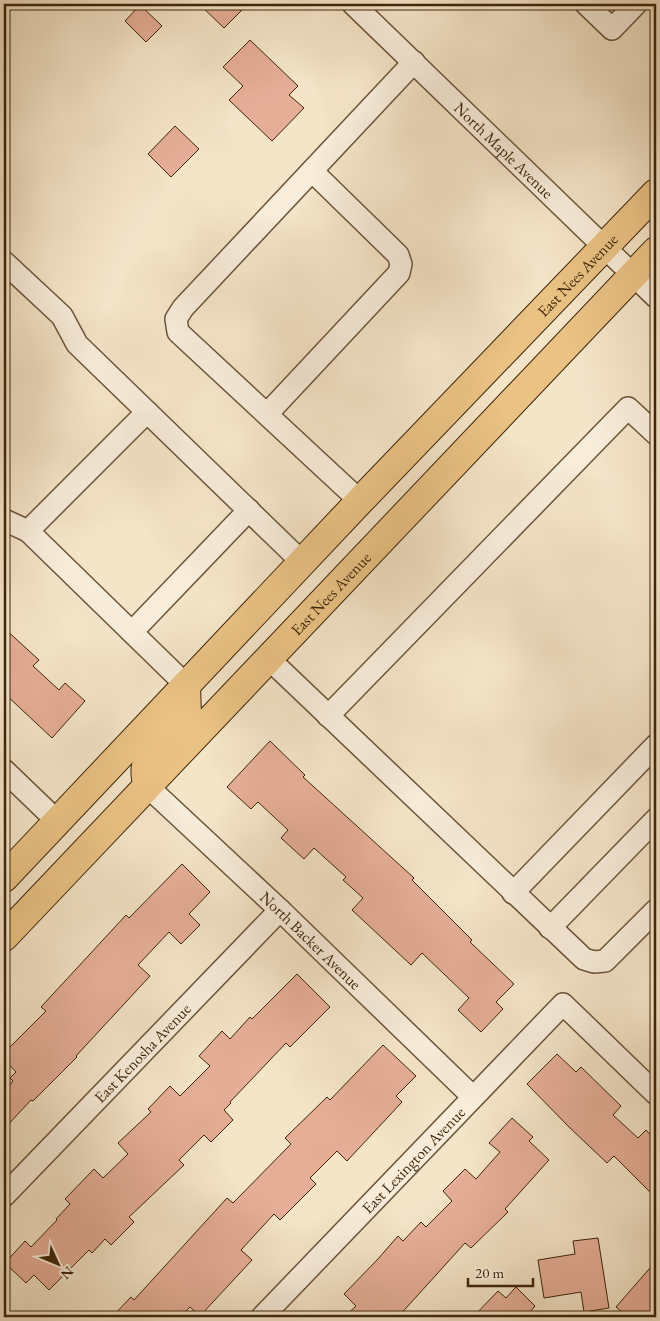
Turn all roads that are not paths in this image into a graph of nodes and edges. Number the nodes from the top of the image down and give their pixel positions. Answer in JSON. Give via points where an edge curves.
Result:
{"nodes":[{"id":1,"x":353,"y":4,"type":"edge"},
{"id":2,"x":586,"y":4,"type":"edge"},
{"id":3,"x":636,"y":4,"type":"edge"},
{"id":4,"x":414,"y":62,"type":"junction"},
{"id":5,"x":312,"y":171,"type":"junction"},
{"id":6,"x":656,"y":193,"type":"edge"},
{"id":7,"x":605,"y":247,"type":"junction"},
{"id":8,"x":656,"y":251,"type":"edge"},
{"id":9,"x":4,"y":262,"type":"edge"},
{"id":10,"x":633,"y":275,"type":"junction"},
{"id":11,"x":656,"y":297,"type":"edge"},
{"id":12,"x":147,"y":412,"type":"junction"},
{"id":13,"x":267,"y":414,"type":"junction"},
{"id":14,"x":656,"y":434,"type":"edge"},
{"id":15,"x":360,"y":500,"type":"junction"},
{"id":16,"x":249,"y":510,"type":"junction"},
{"id":17,"x":4,"y":520,"type":"edge"},
{"id":18,"x":28,"y":531,"type":"junction"},
{"id":19,"x":303,"y":563,"type":"junction"},
{"id":20,"x":132,"y":632,"type":"junction"},
{"id":21,"x":269,"y":659,"type":"junction"},
{"id":22,"x":186,"y":685,"type":"junction"},
{"id":23,"x":328,"y":716,"type":"junction"},
{"id":24,"x":656,"y":746,"type":"edge"},
{"id":25,"x":4,"y":770,"type":"edge"},
{"id":26,"x":147,"y":786,"type":"junction"},
{"id":27,"x":656,"y":820,"type":"edge"},
{"id":28,"x":58,"y":822,"type":"junction"},
{"id":29,"x":4,"y":878,"type":"edge"},
{"id":30,"x":513,"y":893,"type":"junction"},
{"id":31,"x":280,"y":910,"type":"junction"},
{"id":32,"x":656,"y":910,"type":"edge"},
{"id":33,"x":550,"y":928,"type":"junction"},
{"id":34,"x":4,"y":937,"type":"edge"},
{"id":35,"x":656,"y":1094,"type":"edge"},
{"id":36,"x":473,"y":1097,"type":"junction"},
{"id":37,"x":4,"y":1196,"type":"edge"},
{"id":38,"x":262,"y":1317,"type":"edge"}],
"edges":[{"from":1,"to":4,"type":"street","name":"North Maple Avenue"},
{"from":2,"to":3,"type":"street","via":[[612,29]]},
{"from":4,"to":5,"type":"street"},
{"from":4,"to":7,"type":"street","name":"North Maple Avenue"},
{"from":5,"to":13,"type":"street","via":[[398,255],[401,264],[399,273]]},
{"from":5,"to":13,"type":"street","via":[[176,319],[178,332]]},
{"from":6,"to":7,"type":"main road","name":"East Nees Avenue"},
{"from":7,"to":10,"type":"street","name":"North Maple Avenue"},
{"from":7,"to":15,"type":"main road","name":"East Nees Avenue"},
{"from":8,"to":10,"type":"main road","name":"East Nees Avenue"},
{"from":9,"to":12,"type":"street","via":[[62,316],[77,344]]},
{"from":10,"to":11,"type":"street","name":"North Maple Avenue"},
{"from":10,"to":21,"type":"main road","name":"East Nees Avenue"},
{"from":12,"to":16,"type":"street"},
{"from":12,"to":18,"type":"street"},
{"from":13,"to":15,"type":"street"},
{"from":14,"to":23,"type":"street","via":[[628,408]]},
{"from":15,"to":19,"type":"main road","name":"East Nees Avenue"},
{"from":16,"to":19,"type":"street"},
{"from":16,"to":20,"type":"street"},
{"from":17,"to":18,"type":"street"},
{"from":18,"to":20,"type":"street"},
{"from":19,"to":22,"type":"main road","name":"East Nees Avenue"},
{"from":20,"to":22,"type":"street"},
{"from":21,"to":23,"type":"street"},
{"from":21,"to":26,"type":"main road","name":"East Nees Avenue"},
{"from":22,"to":26,"type":"main road","via":[[187,714],[152,752],[145,772]]},
{"from":22,"to":28,"type":"main road","name":"East Nees Avenue"},
{"from":23,"to":30,"type":"street"},
{"from":24,"to":30,"type":"street"},
{"from":25,"to":28,"type":"street"},
{"from":26,"to":31,"type":"street","name":"North Backer Avenue"},
{"from":26,"to":34,"type":"main road","name":"East Nees Avenue"},
{"from":27,"to":33,"type":"street"},
{"from":28,"to":29,"type":"main road","name":"East Nees Avenue"},
{"from":30,"to":33,"type":"street"},
{"from":31,"to":36,"type":"street","name":"North Backer Avenue"},
{"from":31,"to":37,"type":"street","name":"East Kenosha Avenue"},
{"from":32,"to":33,"type":"street","via":[[610,958],[601,962],[584,959]]},
{"from":35,"to":36,"type":"street","name":"East Lexington Avenue","via":[[563,1004]]},
{"from":36,"to":38,"type":"street","name":"East Lexington Avenue"}]}
